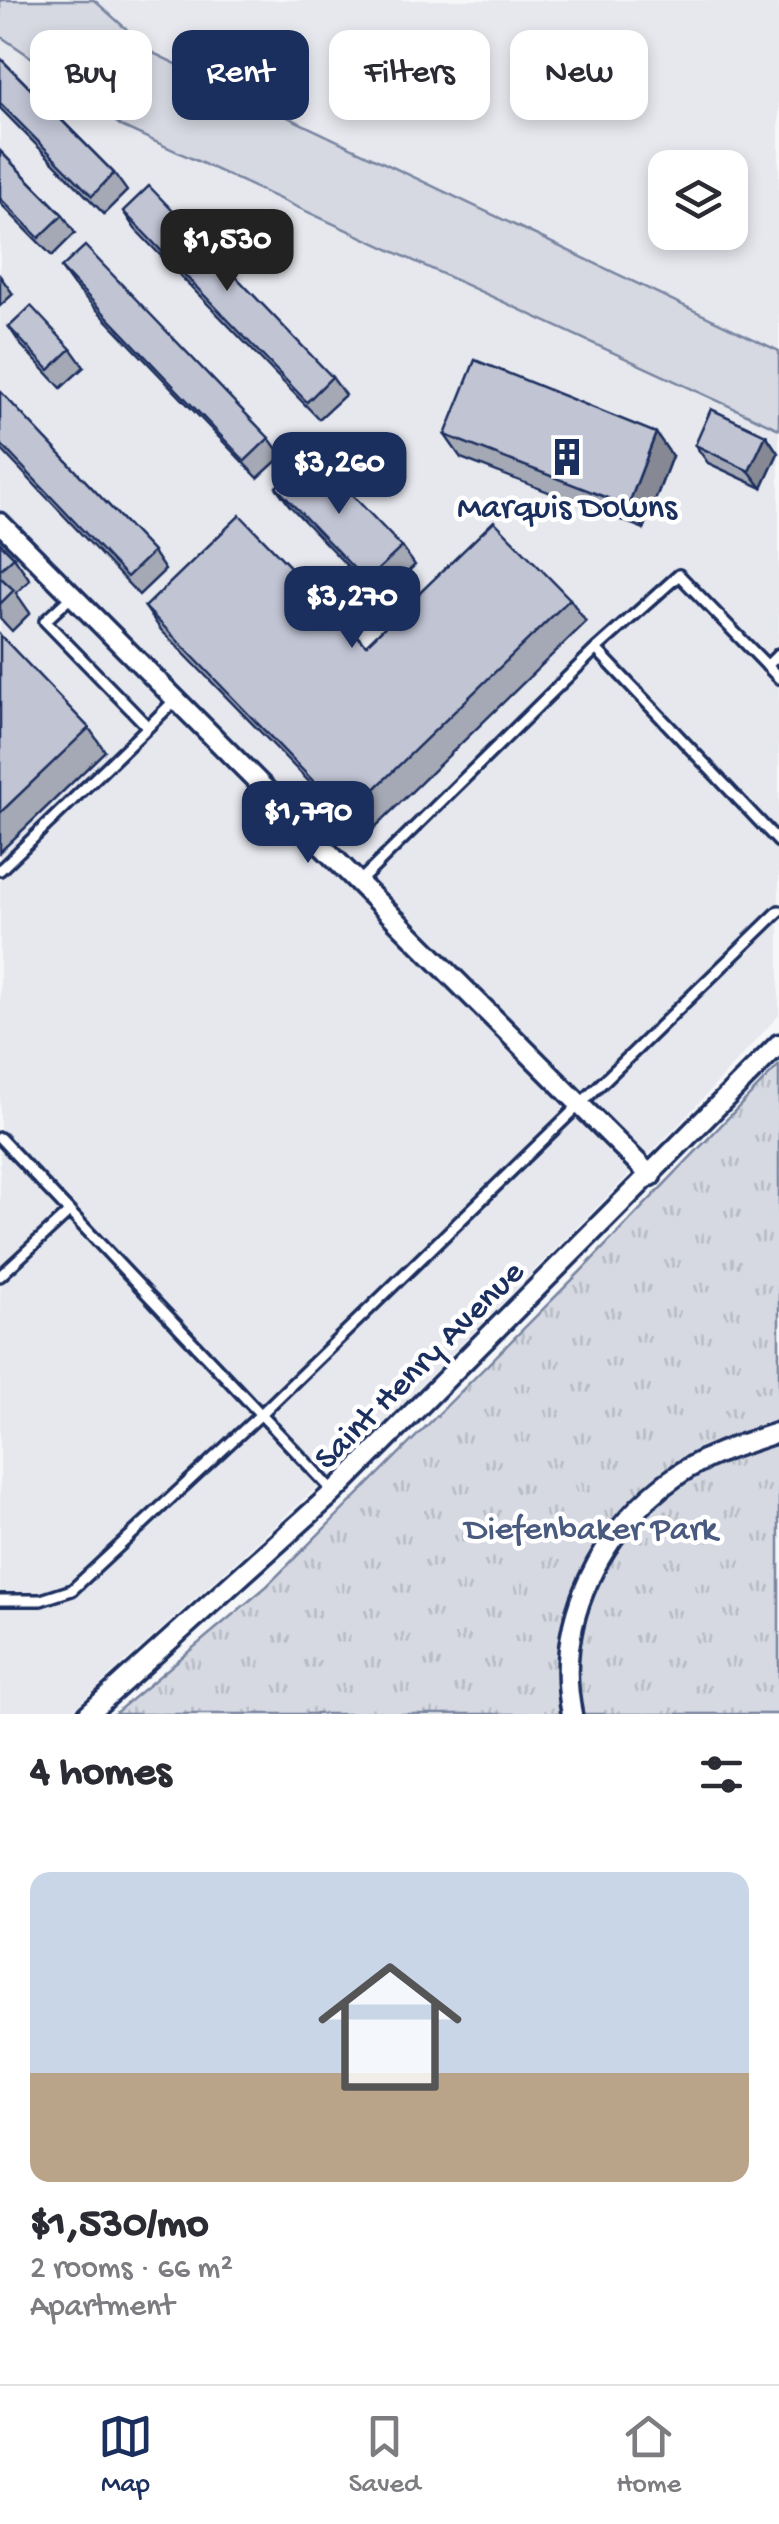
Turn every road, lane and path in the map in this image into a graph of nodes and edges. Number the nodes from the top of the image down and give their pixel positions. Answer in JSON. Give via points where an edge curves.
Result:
{"nodes":[{"id":1,"x":0,"y":523,"type":"edge"},
{"id":2,"x":72,"y":596,"type":"junction"},
{"id":3,"x":596,"y":649,"type":"junction"},
{"id":4,"x":779,"y":654,"type":"edge"},
{"id":5,"x":767,"y":666,"type":"junction"},
{"id":6,"x":779,"y":678,"type":"edge"},
{"id":7,"x":178,"y":698,"type":"junction"},
{"id":8,"x":148,"y":727,"type":"junction"},
{"id":9,"x":779,"y":842,"type":"edge"},
{"id":10,"x":0,"y":870,"type":"edge"},
{"id":11,"x":358,"y":883,"type":"junction"},
{"id":12,"x":779,"y":911,"type":"edge"},
{"id":13,"x":779,"y":1044,"type":"edge"},
{"id":14,"x":579,"y":1104,"type":"junction"},
{"id":15,"x":0,"y":1138,"type":"edge"},
{"id":16,"x":651,"y":1176,"type":"junction"},
{"id":17,"x":68,"y":1212,"type":"junction"},
{"id":18,"x":0,"y":1276,"type":"edge"},
{"id":19,"x":260,"y":1415,"type":"junction"},
{"id":20,"x":779,"y":1432,"type":"edge"},
{"id":21,"x":334,"y":1492,"type":"junction"},
{"id":22,"x":0,"y":1600,"type":"edge"},
{"id":23,"x":88,"y":1714,"type":"edge"},
{"id":24,"x":572,"y":1714,"type":"edge"}],
"edges":[{"from":1,"to":2,"type":"street"},
{"from":2,"to":7,"type":"street"},
{"from":2,"to":8,"type":"lane","via":[[45,621]]},
{"from":3,"to":5,"type":"lane","via":[[679,575]]},
{"from":3,"to":9,"type":"lane"},
{"from":3,"to":11,"type":"lane"},
{"from":4,"to":5,"type":"lane"},
{"from":5,"to":6,"type":"lane"},
{"from":7,"to":8,"type":"lane"},
{"from":7,"to":11,"type":"street"},
{"from":8,"to":10,"type":"lane"},
{"from":11,"to":14,"type":"street"},
{"from":12,"to":14,"type":"lane"},
{"from":13,"to":16,"type":"street","name":"Saint Henry Avenue"},
{"from":14,"to":16,"type":"street"},
{"from":14,"to":19,"type":"lane"},
{"from":15,"to":17,"type":"lane"},
{"from":16,"to":21,"type":"street","name":"Saint Henry Avenue"},
{"from":17,"to":18,"type":"lane"},
{"from":17,"to":19,"type":"lane"},
{"from":19,"to":21,"type":"lane"},
{"from":19,"to":22,"type":"lane","via":[[72,1590],[41,1600]]},
{"from":20,"to":24,"type":"street","via":[[680,1473],[605,1548],[570,1636],[565,1682]]},
{"from":21,"to":23,"type":"street","name":"Saint Henry Avenue"}]}
